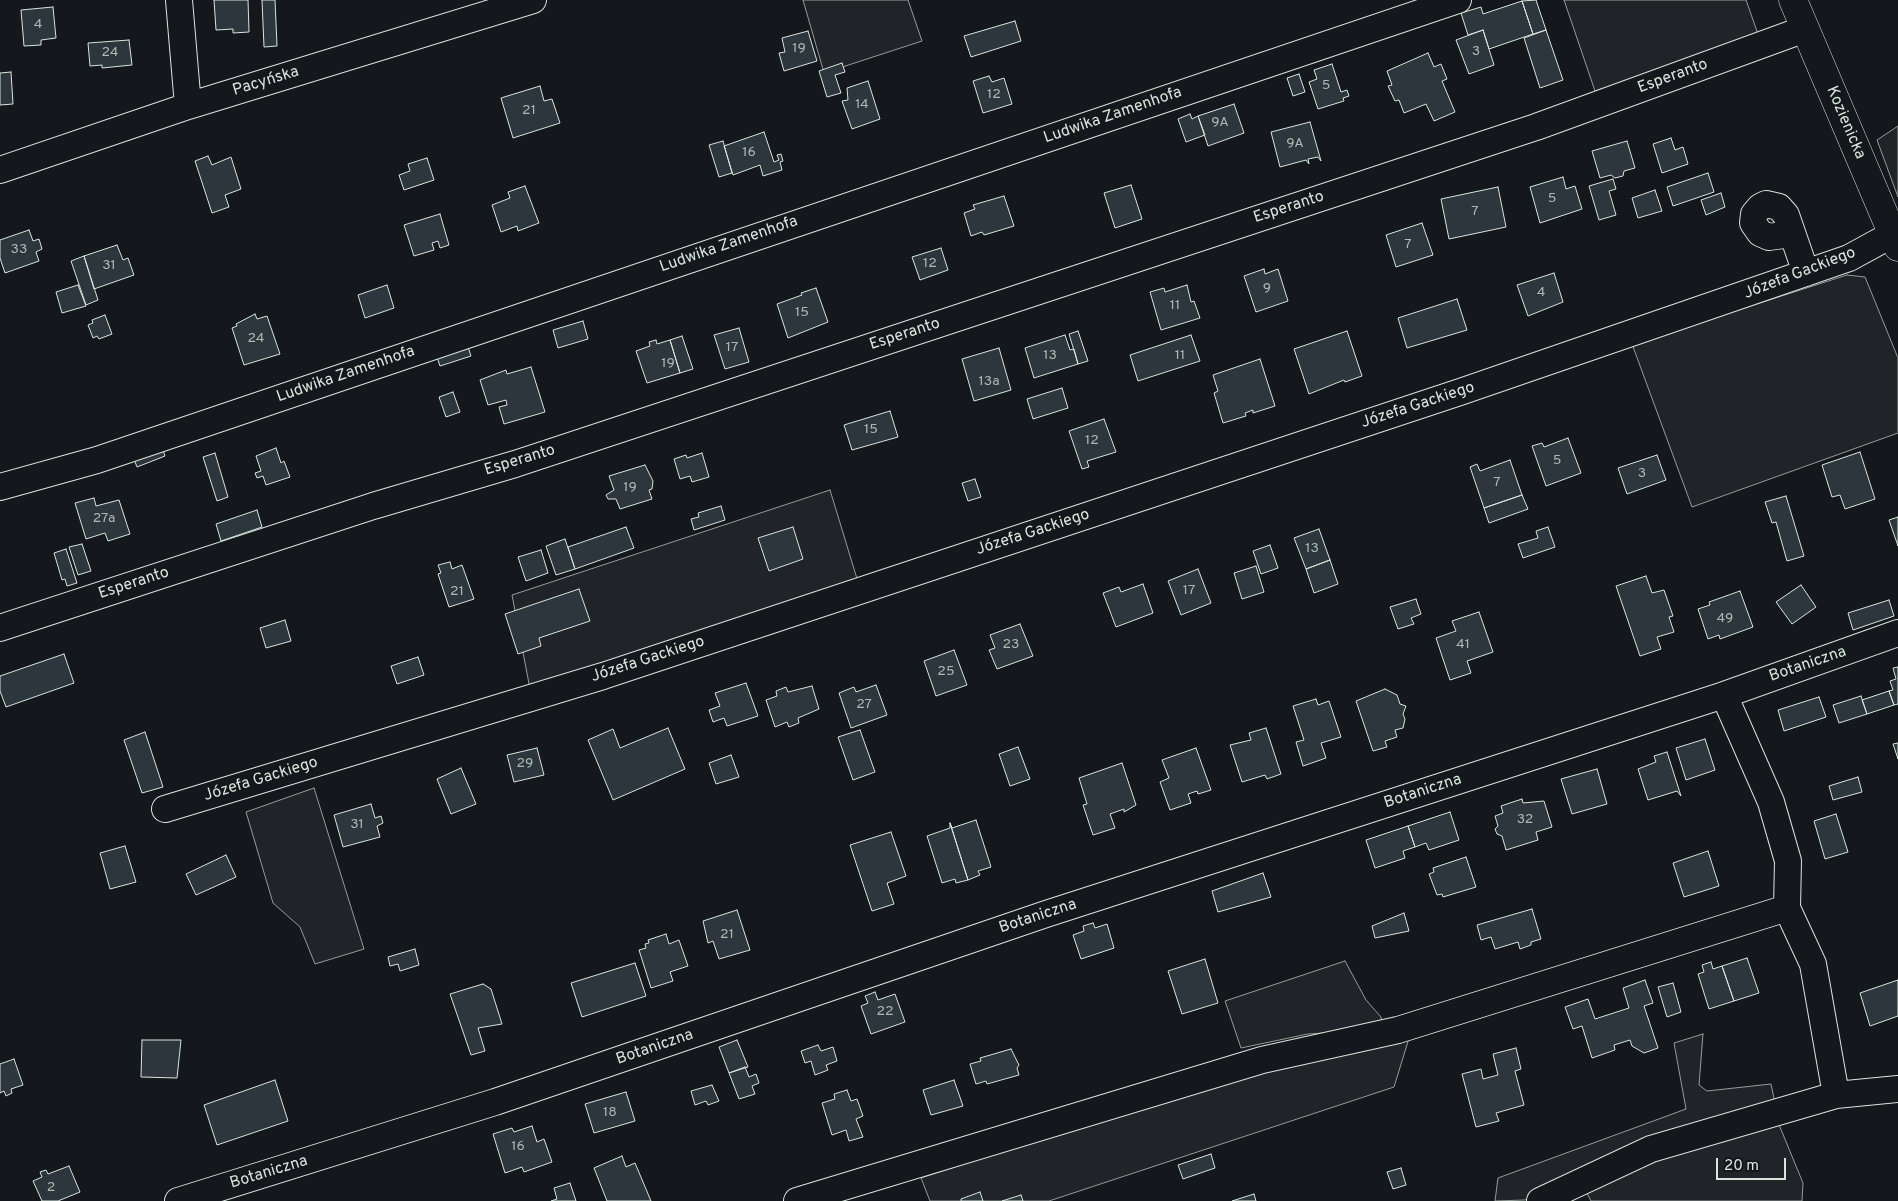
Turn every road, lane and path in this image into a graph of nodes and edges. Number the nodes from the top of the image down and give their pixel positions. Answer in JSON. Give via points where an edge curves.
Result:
{"nodes":[{"id":1,"x":179,"y":0,"type":"edge"},
{"id":2,"x":533,"y":0,"type":"edge"},
{"id":3,"x":1458,"y":0,"type":"edge"},
{"id":4,"x":1793,"y":0,"type":"edge"},
{"id":5,"x":1805,"y":29,"type":"junction"},
{"id":6,"x":188,"y":106,"type":"junction"},
{"id":7,"x":0,"y":170,"type":"edge"},
{"id":8,"x":1792,"y":234,"type":"dead end"},
{"id":9,"x":1895,"y":240,"type":"edge"},
{"id":10,"x":1806,"y":273,"type":"junction"},
{"id":11,"x":0,"y":487,"type":"edge"},
{"id":12,"x":0,"y":628,"type":"edge"},
{"id":13,"x":1898,"y":634,"type":"edge"},
{"id":14,"x":1724,"y":695,"type":"junction"},
{"id":15,"x":165,"y":809,"type":"dead end"},
{"id":16,"x":1787,"y":908,"type":"junction"},
{"id":17,"x":1898,"y":1089,"type":"edge"},
{"id":18,"x":1836,"y":1095,"type":"junction"},
{"id":19,"x":178,"y":1201,"type":"edge"},
{"id":20,"x":798,"y":1201,"type":"edge"},
{"id":21,"x":1540,"y":1201,"type":"edge"}],
"edges":[{"from":1,"to":6,"type":"street"},
{"from":2,"to":6,"type":"street","name":"Pacyńska"},
{"from":3,"to":11,"type":"street","name":"Ludwika Zamenhofa","via":[[107,456]]},
{"from":4,"to":5,"type":"main road","name":"Kozienicka"},
{"from":5,"to":9,"type":"main road","name":"Kozienicka"},
{"from":5,"to":12,"type":"street","name":"Esperanto","via":[[1536,127],[515,464],[373,506]]},
{"from":6,"to":7,"type":"street","name":"Pacyńska"},
{"from":8,"to":10,"type":"street"},
{"from":9,"to":10,"type":"street","name":"Józefa Gackiego"},
{"from":10,"to":15,"type":"street","name":"Józefa Gackiego","via":[[1469,389],[612,672]]},
{"from":13,"to":14,"type":"street","name":"Botaniczna"},
{"from":14,"to":16,"type":"street","via":[[1771,802],[1788,861]]},
{"from":14,"to":19,"type":"street","name":"Botaniczna","via":[[1046,914],[495,1102]]},
{"from":16,"to":18,"type":"street","via":[[1813,964]]},
{"from":16,"to":20,"type":"street","via":[[1398,1030],[1262,1060]]},
{"from":17,"to":18,"type":"street"},
{"from":18,"to":21,"type":"street","via":[[1651,1149]]}]}
